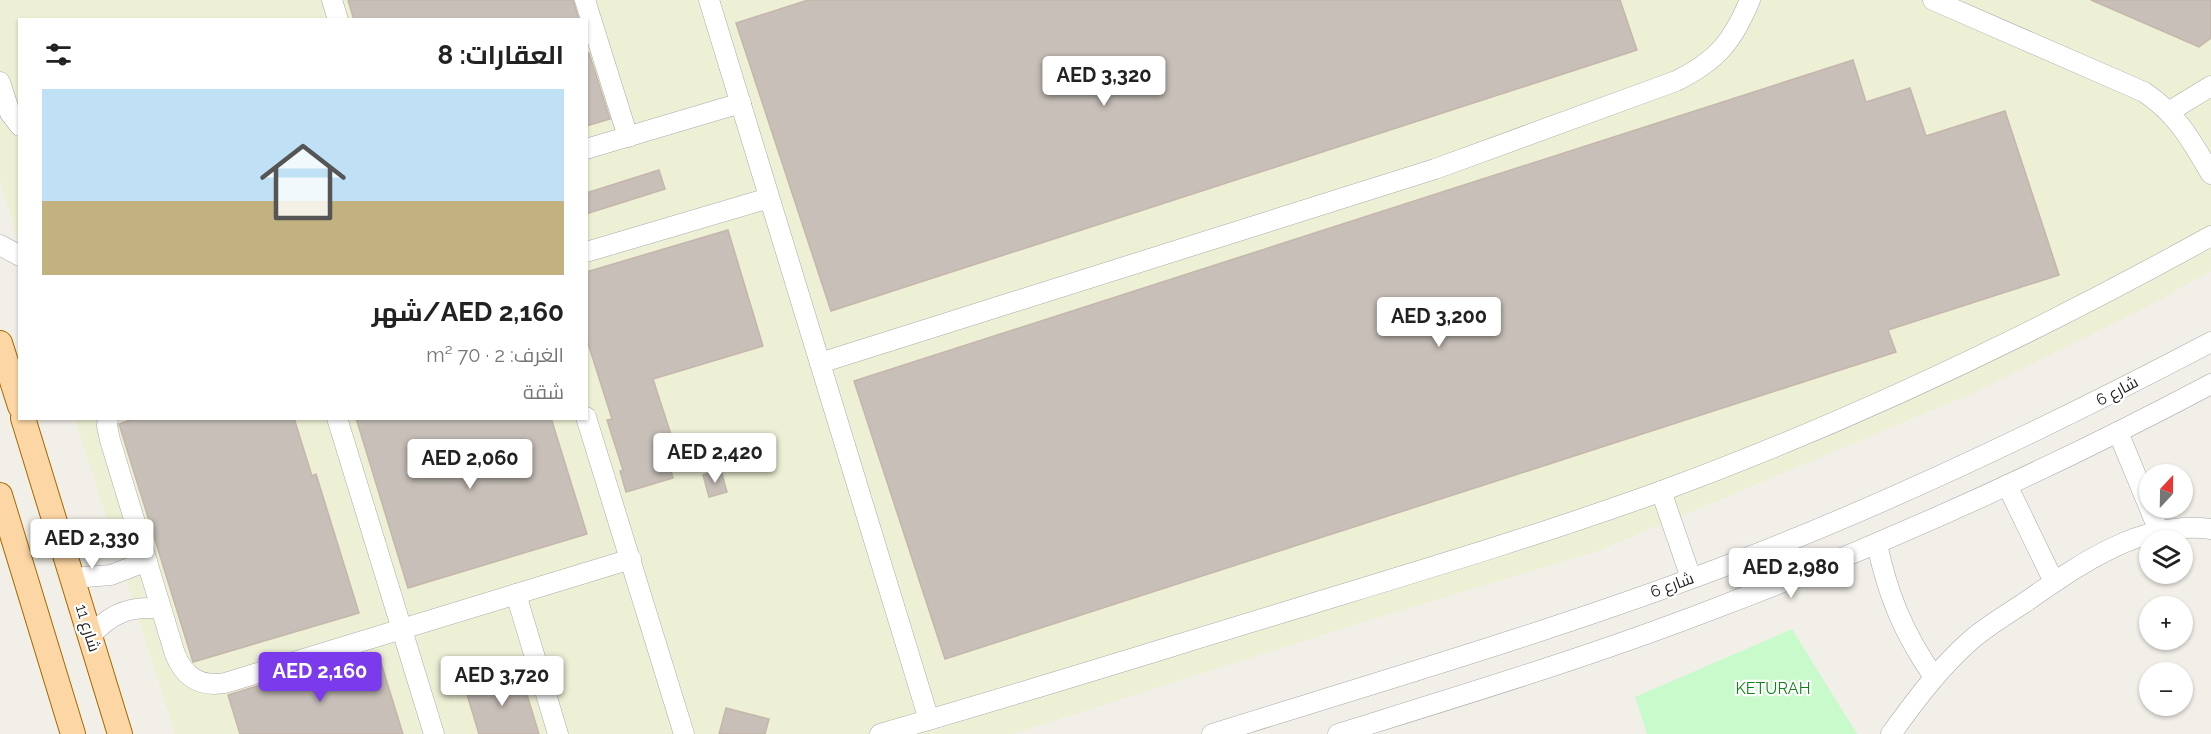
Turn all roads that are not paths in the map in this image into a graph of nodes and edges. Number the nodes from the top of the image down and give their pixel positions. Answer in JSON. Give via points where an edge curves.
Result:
{"nodes":[{"id":1,"x":332,"y":0,"type":"edge"},
{"id":2,"x":585,"y":0,"type":"edge"},
{"id":3,"x":1750,"y":0,"type":"edge"},
{"id":4,"x":1933,"y":0,"type":"edge"},
{"id":5,"x":712,"y":1,"type":"edge"},
{"id":6,"x":337,"y":18,"type":"edge"},
{"id":7,"x":0,"y":82,"type":"edge"},
{"id":8,"x":2211,"y":86,"type":"edge"},
{"id":9,"x":741,"y":103,"type":"junction"},
{"id":10,"x":2169,"y":111,"type":"junction"},
{"id":11,"x":18,"y":123,"type":"edge"},
{"id":12,"x":628,"y":137,"type":"junction"},
{"id":13,"x":588,"y":148,"type":"edge"},
{"id":14,"x":2211,"y":174,"type":"edge"},
{"id":15,"x":769,"y":198,"type":"junction"},
{"id":16,"x":2211,"y":236,"type":"edge"},
{"id":17,"x":0,"y":245,"type":"edge"},
{"id":18,"x":588,"y":251,"type":"edge"},
{"id":19,"x":18,"y":255,"type":"edge"},
{"id":20,"x":2211,"y":342,"type":"edge"},
{"id":21,"x":0,"y":343,"type":"edge"},
{"id":22,"x":820,"y":363,"type":"junction"},
{"id":23,"x":2211,"y":384,"type":"edge"},
{"id":24,"x":18,"y":401,"type":"edge"},
{"id":25,"x":24,"y":420,"type":"edge"},
{"id":26,"x":108,"y":420,"type":"edge"},
{"id":27,"x":338,"y":420,"type":"edge"},
{"id":28,"x":587,"y":420,"type":"edge"},
{"id":29,"x":2118,"y":432,"type":"junction"},
{"id":30,"x":2007,"y":485,"type":"junction"},
{"id":31,"x":1661,"y":491,"type":"junction"},
{"id":32,"x":0,"y":495,"type":"edge"},
{"id":33,"x":2211,"y":529,"type":"edge"},
{"id":34,"x":2158,"y":530,"type":"edge"},
{"id":35,"x":2168,"y":530,"type":"edge"},
{"id":36,"x":2139,"y":537,"type":"edge"},
{"id":37,"x":1877,"y":544,"type":"junction"},
{"id":38,"x":631,"y":558,"type":"junction"},
{"id":39,"x":147,"y":561,"type":"junction"},
{"id":40,"x":73,"y":578,"type":"junction"},
{"id":41,"x":1691,"y":579,"type":"junction"},
{"id":42,"x":2054,"y":582,"type":"junction"},
{"id":43,"x":516,"y":594,"type":"junction"},
{"id":44,"x":161,"y":609,"type":"junction"},
{"id":45,"x":402,"y":629,"type":"junction"},
{"id":46,"x":91,"y":636,"type":"junction"},
{"id":47,"x":1934,"y":677,"type":"junction"},
{"id":48,"x":943,"y":723,"type":"edge"},
{"id":49,"x":1382,"y":727,"type":"edge"},
{"id":50,"x":910,"y":730,"type":"edge"},
{"id":51,"x":74,"y":734,"type":"edge"},
{"id":52,"x":120,"y":734,"type":"edge"},
{"id":53,"x":434,"y":734,"type":"edge"},
{"id":54,"x":558,"y":734,"type":"edge"},
{"id":55,"x":684,"y":734,"type":"edge"},
{"id":56,"x":880,"y":734,"type":"edge"},
{"id":57,"x":1212,"y":734,"type":"edge"},
{"id":58,"x":1338,"y":734,"type":"edge"},
{"id":59,"x":1891,"y":734,"type":"edge"}],
"edges":[{"from":1,"to":6,"type":"street"},
{"from":2,"to":12,"type":"street"},
{"from":3,"to":22,"type":"street","via":[[1725,46],[1703,66],[1676,81],[1435,169]]},
{"from":4,"to":10,"type":"street","via":[[2130,85]]},
{"from":5,"to":9,"type":"street"},
{"from":7,"to":11,"type":"street","via":[[10,113]]},
{"from":8,"to":10,"type":"street"},
{"from":9,"to":12,"type":"street"},
{"from":9,"to":15,"type":"street"},
{"from":10,"to":14,"type":"street","via":[[2186,131]]},
{"from":12,"to":13,"type":"street"},
{"from":15,"to":18,"type":"street"},
{"from":15,"to":22,"type":"street"},
{"from":16,"to":31,"type":"street","via":[[2043,325],[1896,395]]},
{"from":17,"to":19,"type":"street"},
{"from":20,"to":41,"type":"street","name":"شارع 6","via":[[2079,411],[1946,473]]},
{"from":21,"to":24,"type":"main road"},
{"from":22,"to":48,"type":"street"},
{"from":23,"to":29,"type":"street"},
{"from":25,"to":40,"type":"main road","name":"شارع 11"},
{"from":26,"to":39,"type":"street","via":[[110,440]]},
{"from":27,"to":45,"type":"street"},
{"from":28,"to":38,"type":"street"},
{"from":29,"to":30,"type":"street"},
{"from":29,"to":34,"type":"street"},
{"from":30,"to":37,"type":"street"},
{"from":30,"to":42,"type":"street"},
{"from":31,"to":41,"type":"street"},
{"from":31,"to":48,"type":"street"},
{"from":32,"to":51,"type":"main road"},
{"from":33,"to":35,"type":"street"},
{"from":36,"to":42,"type":"street","via":[[2119,543]]},
{"from":37,"to":47,"type":"street","via":[[1897,615]]},
{"from":37,"to":49,"type":"street","via":[[1711,610]]},
{"from":38,"to":43,"type":"street"},
{"from":38,"to":55,"type":"street"},
{"from":39,"to":40,"type":"street","via":[[111,575]]},
{"from":39,"to":44,"type":"street"},
{"from":40,"to":46,"type":"main road","name":"شارع 11"},
{"from":41,"to":57,"type":"street","name":"شارع 6","via":[[1515,640]]},
{"from":42,"to":47,"type":"street","via":[[1972,639]]},
{"from":43,"to":45,"type":"street"},
{"from":43,"to":54,"type":"street"},
{"from":44,"to":45,"type":"street","via":[[180,666],[189,676],[212,685]]},
{"from":44,"to":46,"type":"street","via":[[122,611]]},
{"from":45,"to":53,"type":"street"},
{"from":46,"to":52,"type":"main road","name":"شارع 11"},
{"from":47,"to":59,"type":"street"},
{"from":48,"to":50,"type":"street"},
{"from":49,"to":58,"type":"street"},
{"from":50,"to":56,"type":"street"}]}
